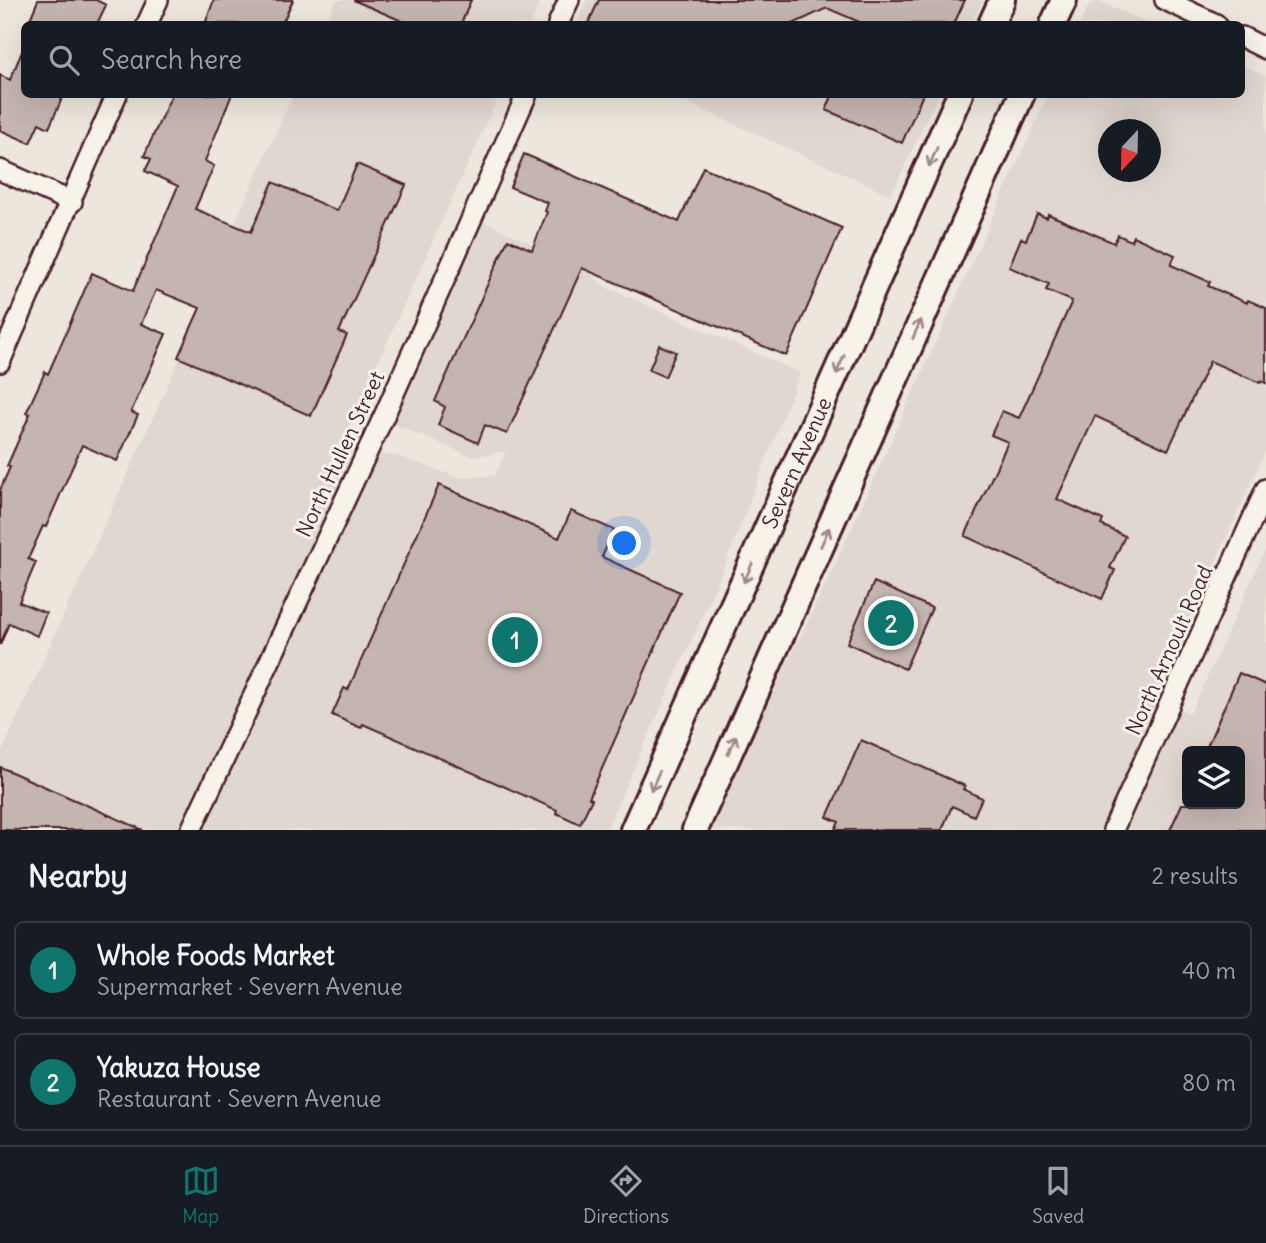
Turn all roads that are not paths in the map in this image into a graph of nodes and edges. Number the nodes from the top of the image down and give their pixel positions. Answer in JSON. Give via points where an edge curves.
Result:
{"nodes":[{"id":1,"x":158,"y":0,"type":"edge"},
{"id":2,"x":569,"y":0,"type":"edge"},
{"id":3,"x":1002,"y":0,"type":"edge"},
{"id":4,"x":1064,"y":0,"type":"edge"},
{"id":5,"x":1165,"y":0,"type":"edge"},
{"id":6,"x":148,"y":21,"type":"edge"},
{"id":7,"x":559,"y":21,"type":"edge"},
{"id":8,"x":993,"y":21,"type":"edge"},
{"id":9,"x":1054,"y":21,"type":"edge"},
{"id":10,"x":1210,"y":21,"type":"edge"},
{"id":11,"x":1245,"y":39,"type":"edge"},
{"id":12,"x":1266,"y":49,"type":"edge"},
{"id":13,"x":115,"y":98,"type":"edge"},
{"id":14,"x":525,"y":98,"type":"edge"},
{"id":15,"x":958,"y":98,"type":"edge"},
{"id":16,"x":1020,"y":98,"type":"edge"},
{"id":17,"x":0,"y":170,"type":"edge"},
{"id":18,"x":72,"y":202,"type":"junction"},
{"id":19,"x":0,"y":362,"type":"edge"},
{"id":20,"x":1266,"y":489,"type":"edge"},
{"id":21,"x":191,"y":830,"type":"edge"},
{"id":22,"x":633,"y":830,"type":"edge"},
{"id":23,"x":695,"y":830,"type":"edge"},
{"id":24,"x":1113,"y":830,"type":"edge"}],
"edges":[{"from":1,"to":6,"type":"street"},
{"from":2,"to":7,"type":"street"},
{"from":3,"to":8,"type":"street"},
{"from":4,"to":9,"type":"street"},
{"from":5,"to":10,"type":"street"},
{"from":11,"to":12,"type":"street"},
{"from":13,"to":18,"type":"street"},
{"from":14,"to":21,"type":"street","name":"North Hullen Street","via":[[384,416]]},
{"from":15,"to":22,"type":"street","name":"Severn Avenue","one_way":true},
{"from":23,"to":16,"type":"street","one_way":true},
{"from":17,"to":18,"type":"street"},
{"from":18,"to":19,"type":"street"},
{"from":20,"to":24,"type":"street","name":"North Arnoult Road"}]}
